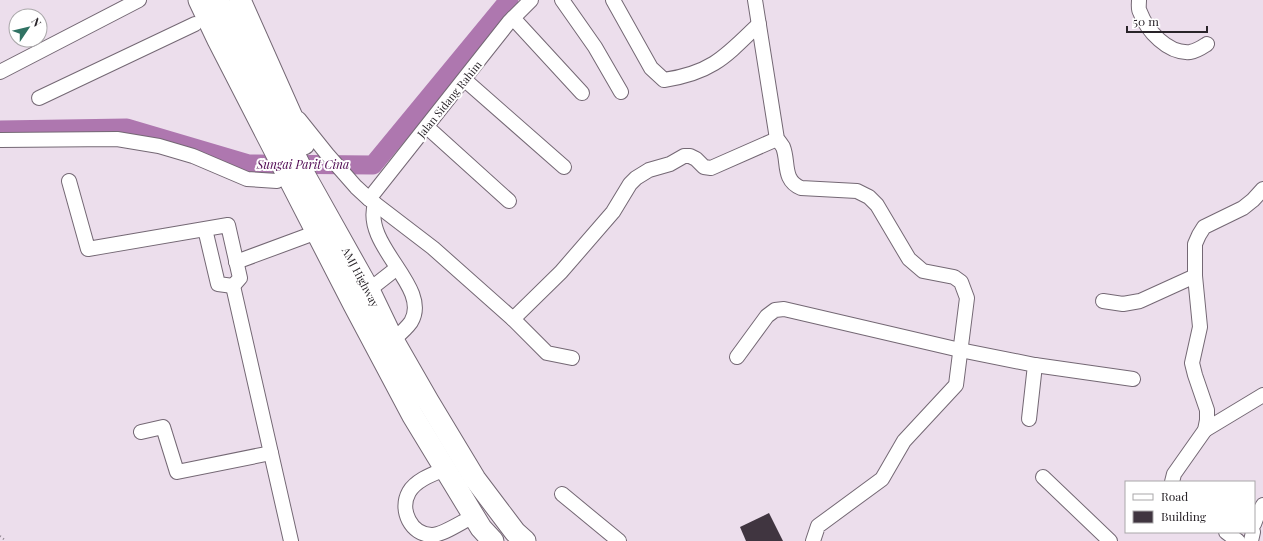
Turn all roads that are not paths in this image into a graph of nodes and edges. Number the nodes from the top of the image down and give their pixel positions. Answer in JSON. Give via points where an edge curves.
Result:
{"nodes":[{"id":1,"x":139,"y":0,"type":"edge"},
{"id":2,"x":184,"y":0,"type":"edge"},
{"id":3,"x":199,"y":0,"type":"edge"},
{"id":4,"x":218,"y":0,"type":"edge"},
{"id":5,"x":531,"y":0,"type":"edge"},
{"id":6,"x":562,"y":0,"type":"edge"},
{"id":7,"x":613,"y":0,"type":"edge"},
{"id":8,"x":755,"y":0,"type":"edge"},
{"id":9,"x":1139,"y":0,"type":"edge"},
{"id":10,"x":246,"y":3,"type":"edge"},
{"id":11,"x":513,"y":18,"type":"junction"},
{"id":12,"x":195,"y":24,"type":"junction"},
{"id":13,"x":759,"y":24,"type":"junction"},
{"id":14,"x":226,"y":36,"type":"junction"},
{"id":15,"x":1206,"y":44,"type":"dead end"},
{"id":16,"x":0,"y":72,"type":"edge"},
{"id":17,"x":465,"y":80,"type":"junction"},
{"id":18,"x":621,"y":92,"type":"dead end"},
{"id":19,"x":582,"y":93,"type":"dead end"},
{"id":20,"x":39,"y":98,"type":"dead end"},
{"id":21,"x":427,"y":127,"type":"junction"},
{"id":22,"x":777,"y":139,"type":"junction"},
{"id":23,"x":0,"y":140,"type":"edge"},
{"id":24,"x":293,"y":165,"type":"junction"},
{"id":25,"x":564,"y":168,"type":"dead end"},
{"id":26,"x":69,"y":181,"type":"dead end"},
{"id":27,"x":1263,"y":189,"type":"edge"},
{"id":28,"x":509,"y":201,"type":"dead end"},
{"id":29,"x":372,"y":202,"type":"junction"},
{"id":30,"x":205,"y":229,"type":"junction"},
{"id":31,"x":309,"y":235,"type":"junction"},
{"id":32,"x":236,"y":262,"type":"junction"},
{"id":33,"x":397,"y":268,"type":"junction"},
{"id":34,"x":1195,"y":276,"type":"junction"},
{"id":35,"x":233,"y":286,"type":"junction"},
{"id":36,"x":369,"y":290,"type":"junction"},
{"id":37,"x":1103,"y":301,"type":"dead end"},
{"id":38,"x":354,"y":305,"type":"junction"},
{"id":39,"x":513,"y":319,"type":"junction"},
{"id":40,"x":393,"y":340,"type":"junction"},
{"id":41,"x":960,"y":350,"type":"junction"},
{"id":42,"x":737,"y":357,"type":"dead end"},
{"id":43,"x":572,"y":358,"type":"dead end"},
{"id":44,"x":1035,"y":365,"type":"junction"},
{"id":45,"x":1133,"y":379,"type":"dead end"},
{"id":46,"x":1263,"y":395,"type":"edge"},
{"id":47,"x":1029,"y":419,"type":"dead end"},
{"id":48,"x":1205,"y":430,"type":"junction"},
{"id":49,"x":142,"y":432,"type":"dead end"},
{"id":50,"x":271,"y":453,"type":"junction"},
{"id":51,"x":445,"y":468,"type":"junction"},
{"id":52,"x":1043,"y":477,"type":"dead end"},
{"id":53,"x":1172,"y":481,"type":"edge"},
{"id":54,"x":562,"y":494,"type":"dead end"},
{"id":55,"x":1263,"y":505,"type":"edge"},
{"id":56,"x":1255,"y":520,"type":"edge"},
{"id":57,"x":482,"y":531,"type":"edge"},
{"id":58,"x":1227,"y":533,"type":"edge"},
{"id":59,"x":291,"y":541,"type":"edge"},
{"id":60,"x":524,"y":541,"type":"edge"},
{"id":61,"x":619,"y":541,"type":"edge"},
{"id":62,"x":813,"y":541,"type":"edge"},
{"id":63,"x":1110,"y":541,"type":"edge"},
{"id":64,"x":1238,"y":541,"type":"edge"}],
"edges":[{"from":1,"to":16,"type":"street"},
{"from":2,"to":12,"type":"highway"},
{"from":3,"to":14,"type":"highway","name":"AMJ Highway"},
{"from":4,"to":14,"type":"highway","name":"AMJ Highway"},
{"from":5,"to":11,"type":"street","name":"Jalan Sidang Rahim"},
{"from":6,"to":18,"type":"street","via":[[595,47]]},
{"from":7,"to":13,"type":"street","via":[[651,68],[664,80],[698,72],[715,64]]},
{"from":8,"to":13,"type":"street"},
{"from":9,"to":15,"type":"street","via":[[1139,11],[1148,28],[1162,43],[1178,51],[1190,52]]},
{"from":10,"to":24,"type":"highway","via":[[286,102]]},
{"from":11,"to":17,"type":"street","name":"Jalan Sidang Rahim"},
{"from":11,"to":19,"type":"street"},
{"from":12,"to":20,"type":"street"},
{"from":12,"to":24,"type":"highway"},
{"from":13,"to":22,"type":"street"},
{"from":14,"to":24,"type":"highway","name":"AMJ Highway"},
{"from":17,"to":21,"type":"street","name":"Jalan Sidang Rahim"},
{"from":17,"to":25,"type":"street"},
{"from":21,"to":28,"type":"street"},
{"from":21,"to":29,"type":"street","name":"Jalan Sidang Rahim"},
{"from":22,"to":39,"type":"street","via":[[711,168],[704,167],[690,156],[684,156],[642,174],[630,184],[613,212],[561,272]]},
{"from":22,"to":41,"type":"street","via":[[782,146],[789,179],[794,185],[801,188],[857,191],[869,197],[877,205],[908,259],[923,271],[961,282],[967,298]]},
{"from":23,"to":24,"type":"street","via":[[117,139],[159,146],[193,156],[247,179]]},
{"from":24,"to":29,"type":"street","via":[[356,187]]},
{"from":24,"to":31,"type":"highway"},
{"from":24,"to":36,"type":"highway","name":"AMJ Highway"},
{"from":24,"to":38,"type":"highway","name":"AMJ Highway"},
{"from":26,"to":30,"type":"street","via":[[88,249]]},
{"from":27,"to":34,"type":"street","via":[[1243,208],[1204,227],[1195,244]]},
{"from":29,"to":33,"type":"street","via":[[376,231]]},
{"from":29,"to":39,"type":"street","via":[[433,248]]},
{"from":30,"to":32,"type":"street","via":[[228,225]]},
{"from":30,"to":35,"type":"street","via":[[218,284]]},
{"from":31,"to":32,"type":"street"},
{"from":31,"to":38,"type":"highway"},
{"from":32,"to":35,"type":"street","via":[[240,278]]},
{"from":33,"to":36,"type":"street"},
{"from":33,"to":40,"type":"street","via":[[413,298],[414,311],[404,331]]},
{"from":34,"to":37,"type":"street","via":[[1140,301],[1123,304]]},
{"from":34,"to":48,"type":"street","via":[[1200,326],[1192,363],[1207,410]]},
{"from":35,"to":50,"type":"street"},
{"from":36,"to":40,"type":"highway","name":"AMJ Highway"},
{"from":38,"to":51,"type":"highway","name":"AMJ Highway","via":[[413,416]]},
{"from":39,"to":43,"type":"street","via":[[547,353]]},
{"from":40,"to":60,"type":"highway","name":"AMJ Highway","via":[[475,479]]},
{"from":41,"to":42,"type":"street","via":[[784,309],[775,310],[767,316]]},
{"from":41,"to":44,"type":"street"},
{"from":41,"to":62,"type":"street","via":[[956,385],[904,441],[882,479],[818,526]]},
{"from":44,"to":45,"type":"street"},
{"from":44,"to":47,"type":"street"},
{"from":46,"to":48,"type":"street"},
{"from":48,"to":53,"type":"street","via":[[1174,474]]},
{"from":49,"to":50,"type":"street","via":[[164,427],[177,472]]},
{"from":50,"to":59,"type":"street"},
{"from":51,"to":57,"type":"highway","name":"AMJ Highway"},
{"from":51,"to":57,"type":"street","via":[[425,478],[410,492],[405,506],[410,522],[420,532],[433,535]]},
{"from":52,"to":63,"type":"street"},
{"from":54,"to":61,"type":"street"},
{"from":55,"to":56,"type":"street"},
{"from":58,"to":64,"type":"street"}]}
